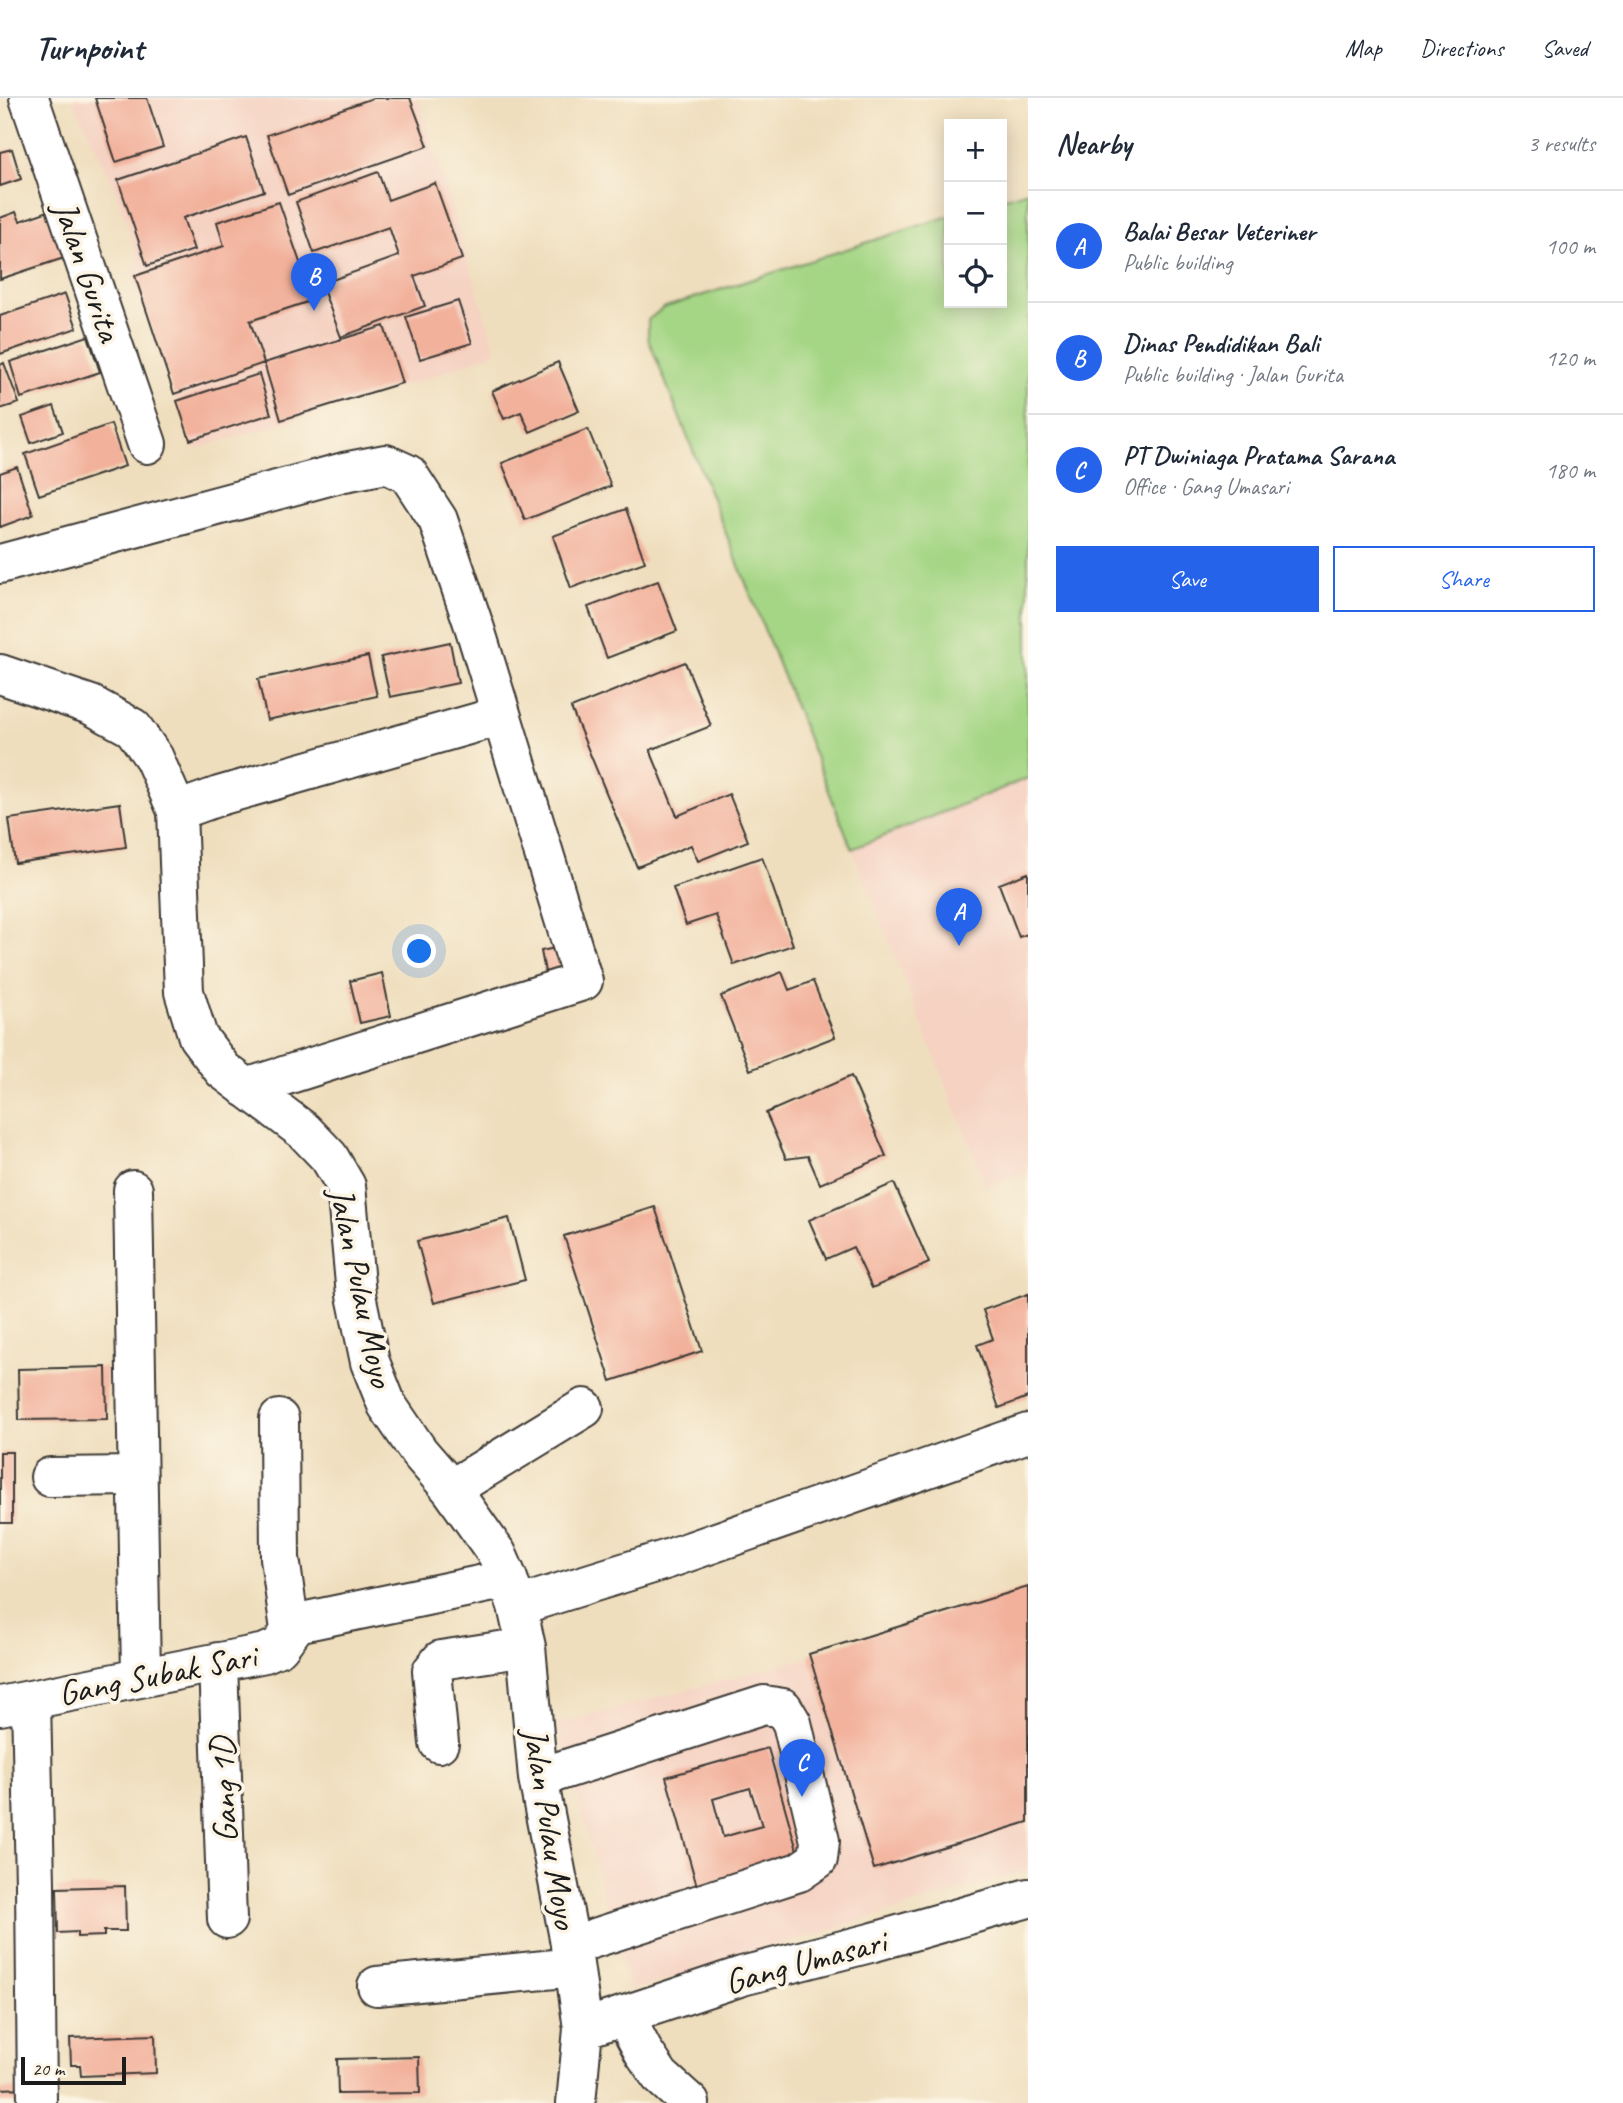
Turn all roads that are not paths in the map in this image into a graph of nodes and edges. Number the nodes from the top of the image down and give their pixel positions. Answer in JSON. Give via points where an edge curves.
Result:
{"nodes":[{"id":1,"x":29,"y":98,"type":"edge"},
{"id":2,"x":148,"y":444,"type":"dead end"},
{"id":3,"x":0,"y":564,"type":"edge"},
{"id":4,"x":0,"y":674,"type":"edge"},
{"id":5,"x":500,"y":716,"type":"junction"},
{"id":6,"x":177,"y":811,"type":"junction"},
{"id":7,"x":246,"y":1088,"type":"junction"},
{"id":8,"x":133,"y":1191,"type":"dead end"},
{"id":9,"x":584,"y":1408,"type":"dead end"},
{"id":10,"x":278,"y":1419,"type":"dead end"},
{"id":11,"x":1028,"y":1433,"type":"edge"},
{"id":12,"x":138,"y":1476,"type":"junction"},
{"id":13,"x":50,"y":1477,"type":"dead end"},
{"id":14,"x":451,"y":1489,"type":"junction"},
{"id":15,"x":492,"y":1590,"type":"junction"},
{"id":16,"x":290,"y":1630,"type":"junction"},
{"id":17,"x":508,"y":1649,"type":"junction"},
{"id":18,"x":218,"y":1662,"type":"junction"},
{"id":19,"x":141,"y":1677,"type":"junction"},
{"id":20,"x":15,"y":1703,"type":"edge"},
{"id":21,"x":439,"y":1743,"type":"dead end"},
{"id":22,"x":538,"y":1778,"type":"junction"},
{"id":23,"x":1028,"y":1898,"type":"edge"},
{"id":24,"x":227,"y":1919,"type":"dead end"},
{"id":25,"x":572,"y":1956,"type":"junction"},
{"id":26,"x":377,"y":1986,"type":"dead end"},
{"id":27,"x":624,"y":2015,"type":"junction"},
{"id":28,"x":583,"y":2029,"type":"junction"},
{"id":29,"x":37,"y":2103,"type":"edge"},
{"id":30,"x":576,"y":2103,"type":"edge"},
{"id":31,"x":691,"y":2103,"type":"edge"}],
"edges":[{"from":1,"to":2,"type":"street","name":"Jalan Gurita"},
{"from":3,"to":5,"type":"street","via":[[344,471],[386,464],[408,474],[438,520]]},
{"from":4,"to":6,"type":"street","name":"Jalan Pulau Moyo","via":[[91,705],[133,729],[154,758]]},
{"from":5,"to":6,"type":"street"},
{"from":5,"to":7,"type":"street","via":[[583,981]]},
{"from":6,"to":7,"type":"street","name":"Jalan Pulau Moyo","via":[[184,992],[198,1037],[223,1070]]},
{"from":7,"to":14,"type":"street","name":"Jalan Pulau Moyo","via":[[312,1140],[329,1157],[346,1186],[356,1295],[370,1362],[387,1405]]},
{"from":8,"to":12,"type":"street"},
{"from":9,"to":14,"type":"street"},
{"from":10,"to":16,"type":"street","via":[[280,1558]]},
{"from":11,"to":15,"type":"street","name":"Gang Subak Sari","via":[[668,1559]]},
{"from":12,"to":13,"type":"street"},
{"from":12,"to":19,"type":"street"},
{"from":14,"to":15,"type":"street","name":"Jalan Pulau Moyo","via":[[497,1554]]},
{"from":15,"to":16,"type":"street","name":"Gang Subak Sari","via":[[297,1623]]},
{"from":15,"to":17,"type":"street","name":"Jalan Pulau Moyo"},
{"from":16,"to":18,"type":"street","name":"Gang Subak Sari","via":[[271,1651]]},
{"from":17,"to":21,"type":"street","via":[[441,1660],[432,1671]]},
{"from":17,"to":22,"type":"street","name":"Jalan Pulau Moyo"},
{"from":18,"to":19,"type":"street","name":"Gang Subak Sari"},
{"from":18,"to":24,"type":"street","name":"Gang 1D"},
{"from":19,"to":20,"type":"street","name":"Gang Subak Sari"},
{"from":20,"to":29,"type":"street","via":[[35,1884]]},
{"from":22,"to":25,"type":"street","name":"Jalan Pulau Moyo"},
{"from":22,"to":25,"type":"street","via":[[764,1705],[783,1708],[792,1723],[820,1841],[818,1859],[799,1872]]},
{"from":23,"to":27,"type":"street","name":"Gang Umasari","via":[[742,1976]]},
{"from":25,"to":26,"type":"street","via":[[555,1969]]},
{"from":25,"to":28,"type":"street","name":"Jalan Pulau Moyo"},
{"from":27,"to":28,"type":"street","name":"Gang Umasari"},
{"from":27,"to":31,"type":"street","via":[[660,2076]]},
{"from":28,"to":30,"type":"street","name":"Jalan Pulau Moyo"}]}
